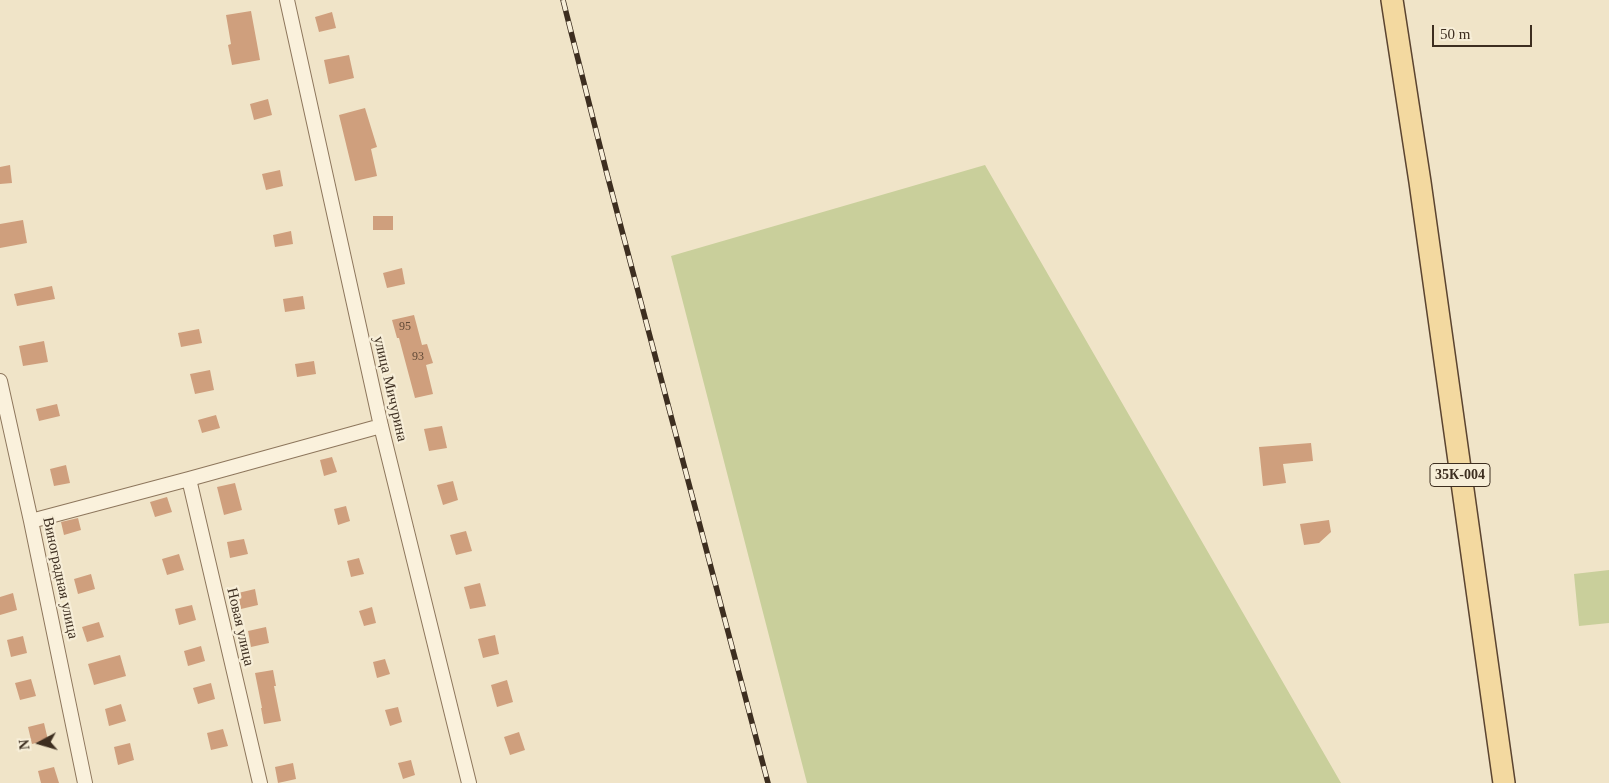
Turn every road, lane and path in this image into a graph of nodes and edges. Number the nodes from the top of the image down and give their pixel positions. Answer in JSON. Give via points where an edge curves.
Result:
{"nodes":[{"id":1,"x":287,"y":0,"type":"edge"},
{"id":2,"x":1392,"y":0,"type":"edge"},
{"id":3,"x":0,"y":381,"type":"edge"},
{"id":4,"x":381,"y":426,"type":"junction"},
{"id":5,"x":189,"y":479,"type":"junction"},
{"id":6,"x":31,"y":521,"type":"junction"},
{"id":7,"x":85,"y":783,"type":"edge"},
{"id":8,"x":260,"y":783,"type":"edge"},
{"id":9,"x":469,"y":783,"type":"edge"},
{"id":10,"x":1504,"y":783,"type":"edge"}],
"edges":[{"from":1,"to":4,"type":"street","name":"улица Мичурина"},
{"from":2,"to":10,"type":"main road","number":"35К-004"},
{"from":3,"to":6,"type":"street","name":"Виноградная улица"},
{"from":4,"to":5,"type":"street"},
{"from":4,"to":9,"type":"street","name":"улица Мичурина"},
{"from":5,"to":6,"type":"street"},
{"from":5,"to":8,"type":"street","name":"Новая улица"},
{"from":6,"to":7,"type":"street","name":"Виноградная улица"}]}
